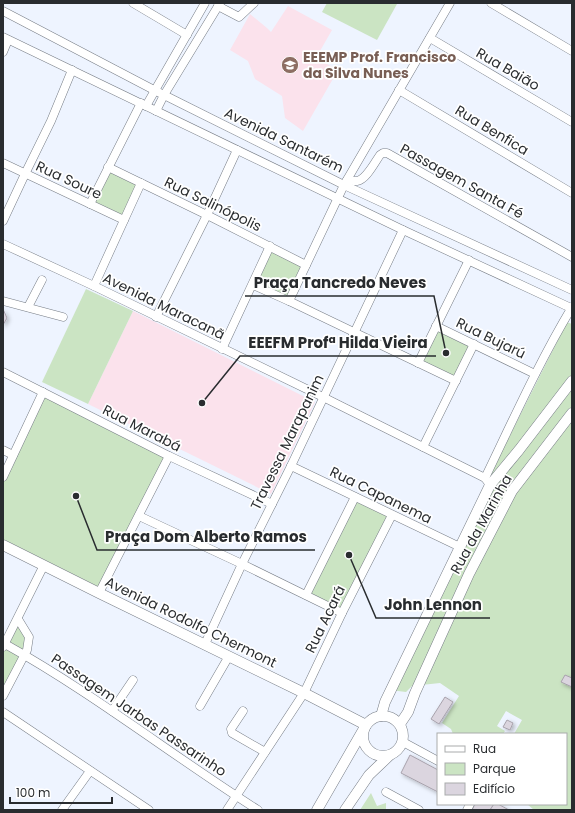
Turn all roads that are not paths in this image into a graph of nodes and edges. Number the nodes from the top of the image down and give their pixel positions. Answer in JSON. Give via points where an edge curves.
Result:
{"nodes":[{"id":1,"x":133,"y":3,"type":"edge"},
{"id":2,"x":205,"y":3,"type":"edge"},
{"id":3,"x":254,"y":3,"type":"edge"},
{"id":4,"x":450,"y":3,"type":"edge"},
{"id":5,"x":491,"y":3,"type":"edge"},
{"id":6,"x":219,"y":5,"type":"edge"},
{"id":7,"x":3,"y":11,"type":"edge"},
{"id":8,"x":187,"y":35,"type":"junction"},
{"id":9,"x":6,"y":38,"type":"edge"},
{"id":10,"x":430,"y":38,"type":"junction"},
{"id":11,"x":572,"y":51,"type":"edge"},
{"id":12,"x":3,"y":52,"type":"edge"},
{"id":13,"x":72,"y":70,"type":"junction"},
{"id":14,"x":154,"y":90,"type":"junction"},
{"id":15,"x":399,"y":90,"type":"junction"},
{"id":16,"x":164,"y":95,"type":"junction"},
{"id":17,"x":143,"y":104,"type":"junction"},
{"id":18,"x":156,"y":111,"type":"junction"},
{"id":19,"x":572,"y":122,"type":"edge"},
{"id":20,"x":237,"y":150,"type":"junction"},
{"id":21,"x":3,"y":163,"type":"edge"},
{"id":22,"x":108,"y":167,"type":"junction"},
{"id":23,"x":25,"y":174,"type":"junction"},
{"id":24,"x":346,"y":182,"type":"junction"},
{"id":25,"x":142,"y":183,"type":"junction"},
{"id":26,"x":572,"y":193,"type":"edge"},
{"id":27,"x":338,"y":199,"type":"junction"},
{"id":28,"x":90,"y":204,"type":"junction"},
{"id":29,"x":207,"y":215,"type":"junction"},
{"id":30,"x":124,"y":220,"type":"junction"},
{"id":31,"x":3,"y":221,"type":"edge"},
{"id":32,"x":403,"y":230,"type":"junction"},
{"id":33,"x":3,"y":244,"type":"edge"},
{"id":34,"x":270,"y":246,"type":"junction"},
{"id":35,"x":572,"y":257,"type":"edge"},
{"id":36,"x":469,"y":260,"type":"junction"},
{"id":37,"x":306,"y":265,"type":"junction"},
{"id":38,"x":42,"y":280,"type":"dead end"},
{"id":39,"x":253,"y":285,"type":"junction"},
{"id":40,"x":94,"y":286,"type":"junction"},
{"id":41,"x":572,"y":290,"type":"edge"},
{"id":42,"x":555,"y":291,"type":"junction"},
{"id":43,"x":3,"y":301,"type":"edge"},
{"id":44,"x":289,"y":301,"type":"junction"},
{"id":45,"x":28,"y":307,"type":"junction"},
{"id":46,"x":572,"y":307,"type":"edge"},
{"id":47,"x":63,"y":317,"type":"dead end"},
{"id":48,"x":156,"y":317,"type":"junction"},
{"id":49,"x":436,"y":326,"type":"junction"},
{"id":50,"x":354,"y":332,"type":"junction"},
{"id":51,"x":474,"y":344,"type":"junction"},
{"id":52,"x":222,"y":349,"type":"junction"},
{"id":53,"x":418,"y":363,"type":"junction"},
{"id":54,"x":3,"y":372,"type":"edge"},
{"id":55,"x":535,"y":374,"type":"junction"},
{"id":56,"x":456,"y":381,"type":"junction"},
{"id":57,"x":572,"y":381,"type":"edge"},
{"id":58,"x":43,"y":392,"type":"junction"},
{"id":59,"x":323,"y":397,"type":"junction"},
{"id":60,"x":572,"y":413,"type":"edge"},
{"id":61,"x":423,"y":447,"type":"junction"},
{"id":62,"x":3,"y":450,"type":"edge"},
{"id":63,"x":13,"y":455,"type":"junction"},
{"id":64,"x":169,"y":456,"type":"junction"},
{"id":65,"x":291,"y":466,"type":"junction"},
{"id":66,"x":3,"y":477,"type":"edge"},
{"id":67,"x":487,"y":481,"type":"junction"},
{"id":68,"x":355,"y":497,"type":"junction"},
{"id":69,"x":272,"y":504,"type":"junction"},
{"id":70,"x":392,"y":515,"type":"junction"},
{"id":71,"x":138,"y":516,"type":"junction"},
{"id":72,"x":3,"y":545,"type":"edge"},
{"id":73,"x":460,"y":548,"type":"junction"},
{"id":74,"x":242,"y":564,"type":"junction"},
{"id":75,"x":44,"y":565,"type":"junction"},
{"id":76,"x":99,"y":593,"type":"junction"},
{"id":77,"x":306,"y":595,"type":"junction"},
{"id":78,"x":342,"y":613,"type":"junction"},
{"id":79,"x":18,"y":619,"type":"junction"},
{"id":80,"x":205,"y":644,"type":"junction"},
{"id":81,"x":4,"y":646,"type":"edge"},
{"id":82,"x":24,"y":655,"type":"junction"},
{"id":83,"x":229,"y":656,"type":"junction"},
{"id":84,"x":133,"y":680,"type":"dead end"},
{"id":85,"x":304,"y":693,"type":"junction"},
{"id":86,"x":3,"y":696,"type":"edge"},
{"id":87,"x":200,"y":706,"type":"dead end"},
{"id":88,"x":112,"y":711,"type":"junction"},
{"id":89,"x":243,"y":711,"type":"dead end"},
{"id":90,"x":3,"y":712,"type":"edge"},
{"id":91,"x":381,"y":716,"type":"junction"},
{"id":92,"x":400,"y":724,"type":"junction"},
{"id":93,"x":366,"y":726,"type":"junction"},
{"id":94,"x":403,"y":742,"type":"junction"},
{"id":95,"x":265,"y":752,"type":"junction"},
{"id":96,"x":390,"y":755,"type":"junction"},
{"id":97,"x":437,"y":760,"type":"edge"},
{"id":98,"x":90,"y":771,"type":"junction"},
{"id":99,"x":386,"y":792,"type":"dead end"},
{"id":100,"x":236,"y":796,"type":"junction"},
{"id":101,"x":139,"y":807,"type":"edge"},
{"id":102,"x":405,"y":807,"type":"edge"},
{"id":103,"x":62,"y":810,"type":"edge"},
{"id":104,"x":149,"y":810,"type":"edge"},
{"id":105,"x":227,"y":810,"type":"edge"},
{"id":106,"x":258,"y":810,"type":"edge"},
{"id":107,"x":318,"y":810,"type":"edge"},
{"id":108,"x":345,"y":810,"type":"edge"},
{"id":109,"x":419,"y":810,"type":"edge"}],
"edges":[{"from":1,"to":8,"type":"street"},
{"from":2,"to":8,"type":"street"},
{"from":3,"to":6,"type":"street","via":[[239,18]]},
{"from":4,"to":10,"type":"street"},
{"from":5,"to":11,"type":"street"},
{"from":6,"to":16,"type":"street"},
{"from":7,"to":14,"type":"street","name":"Avenida Santarém"},
{"from":8,"to":14,"type":"street"},
{"from":9,"to":12,"type":"street"},
{"from":9,"to":13,"type":"street","name":"Avenida Santarém"},
{"from":10,"to":15,"type":"street"},
{"from":10,"to":19,"type":"street","name":"Rua Baião"},
{"from":13,"to":17,"type":"street","name":"Avenida Santarém"},
{"from":13,"to":23,"type":"street"},
{"from":14,"to":16,"type":"street","name":"Avenida Santarém"},
{"from":14,"to":17,"type":"street"},
{"from":15,"to":24,"type":"street"},
{"from":15,"to":26,"type":"street","name":"Rua Benfica"},
{"from":16,"to":18,"type":"street"},
{"from":16,"to":24,"type":"street","name":"Avenida Santarém"},
{"from":17,"to":18,"type":"street","name":"Avenida Santarém"},
{"from":17,"to":22,"type":"street"},
{"from":18,"to":20,"type":"street","name":"Avenida Santarém"},
{"from":20,"to":27,"type":"street","name":"Avenida Santarém"},
{"from":20,"to":29,"type":"street"},
{"from":21,"to":23,"type":"street","name":"Rua Soure"},
{"from":22,"to":25,"type":"street","name":"Rua Salinópolis"},
{"from":22,"to":28,"type":"street"},
{"from":23,"to":28,"type":"street","name":"Rua Soure"},
{"from":23,"to":31,"type":"street"},
{"from":24,"to":27,"type":"street"},
{"from":24,"to":35,"type":"street","name":"Passagem Santa Fé","via":[[362,180],[380,155],[387,153]]},
{"from":24,"to":42,"type":"street","name":"Avenida Santarém"},
{"from":25,"to":29,"type":"street","name":"Rua Salinópolis"},
{"from":25,"to":30,"type":"street"},
{"from":27,"to":32,"type":"street","name":"Avenida Santarém"},
{"from":27,"to":37,"type":"street"},
{"from":28,"to":30,"type":"street","name":"Rua Soure"},
{"from":29,"to":34,"type":"street","name":"Rua Salinópolis"},
{"from":29,"to":48,"type":"street"},
{"from":30,"to":40,"type":"street"},
{"from":32,"to":36,"type":"street","name":"Avenida Santarém"},
{"from":32,"to":50,"type":"street","name":"Travessa Marapanim"},
{"from":33,"to":40,"type":"street","name":"Avenida Maracanã"},
{"from":34,"to":37,"type":"street","name":"Rua Salinópolis"},
{"from":34,"to":39,"type":"street"},
{"from":36,"to":42,"type":"street","name":"Avenida Santarém"},
{"from":36,"to":49,"type":"street"},
{"from":37,"to":44,"type":"street"},
{"from":38,"to":45,"type":"street"},
{"from":39,"to":44,"type":"street"},
{"from":39,"to":52,"type":"street"},
{"from":40,"to":48,"type":"street","name":"Avenida Maracanã"},
{"from":41,"to":42,"type":"street","name":"Avenida Santarém"},
{"from":42,"to":46,"type":"street","name":"Avenida Santarém"},
{"from":43,"to":45,"type":"street"},
{"from":44,"to":50,"type":"street"},
{"from":45,"to":47,"type":"street"},
{"from":46,"to":55,"type":"street","name":"Rua da Marinha"},
{"from":48,"to":52,"type":"street","name":"Avenida Maracanã"},
{"from":49,"to":51,"type":"street","name":"Rua Bujarú"},
{"from":49,"to":53,"type":"street"},
{"from":50,"to":53,"type":"street"},
{"from":50,"to":59,"type":"street","name":"Travessa Marapanim"},
{"from":51,"to":55,"type":"street","name":"Rua Bujarú"},
{"from":51,"to":56,"type":"street"},
{"from":52,"to":59,"type":"street","name":"Avenida Maracanã"},
{"from":53,"to":56,"type":"street"},
{"from":54,"to":58,"type":"street","name":"Rua Marabá"},
{"from":55,"to":67,"type":"street","name":"Rua da Marinha"},
{"from":56,"to":61,"type":"street"},
{"from":57,"to":67,"type":"main road","name":"Rua da Marinha","via":[[519,450]]},
{"from":58,"to":63,"type":"street"},
{"from":58,"to":64,"type":"street","name":"Rua Marabá"},
{"from":59,"to":61,"type":"street","name":"Avenida Maracanã"},
{"from":59,"to":65,"type":"street","name":"Travessa Marapanim"},
{"from":60,"to":92,"type":"main road","name":"Rua da Marinha","via":[[512,491],[468,574],[408,712]]},
{"from":61,"to":67,"type":"street","name":"Avenida Maracanã"},
{"from":62,"to":63,"type":"street"},
{"from":63,"to":66,"type":"street"},
{"from":64,"to":69,"type":"street","name":"Rua Marabá"},
{"from":64,"to":71,"type":"street"},
{"from":65,"to":68,"type":"street","name":"Rua Capanema"},
{"from":65,"to":69,"type":"street","name":"Travessa Marapanim"},
{"from":67,"to":73,"type":"main road","name":"Rua da Marinha"},
{"from":68,"to":70,"type":"street","name":"Rua Capanema"},
{"from":68,"to":77,"type":"street"},
{"from":69,"to":74,"type":"street","name":"Travessa Marapanim"},
{"from":70,"to":73,"type":"street","name":"Rua Capanema"},
{"from":70,"to":78,"type":"street","name":"Rua Acará"},
{"from":71,"to":74,"type":"street"},
{"from":71,"to":76,"type":"street"},
{"from":72,"to":75,"type":"main road","name":"Avenida Rodolfo Chermont"},
{"from":73,"to":91,"type":"main road","name":"Rua da Marinha","via":[[385,702]]},
{"from":74,"to":77,"type":"street"},
{"from":74,"to":80,"type":"street","name":"Travessa Marapanim"},
{"from":75,"to":76,"type":"main road","name":"Avenida Rodolfo Chermont"},
{"from":75,"to":79,"type":"street"},
{"from":76,"to":80,"type":"main road","name":"Avenida Rodolfo Chermont"},
{"from":77,"to":78,"type":"street"},
{"from":78,"to":85,"type":"street","name":"Rua Acará"},
{"from":79,"to":81,"type":"street"},
{"from":79,"to":82,"type":"street","via":[[28,637]]},
{"from":80,"to":83,"type":"main road","name":"Avenida Rodolfo Chermont"},
{"from":81,"to":82,"type":"street","name":"Passagem Jarbas Passarinho"},
{"from":82,"to":86,"type":"street"},
{"from":82,"to":88,"type":"street","name":"Passagem Jarbas Passarinho"},
{"from":83,"to":85,"type":"main road","name":"Avenida Rodolfo Chermont"},
{"from":83,"to":87,"type":"street"},
{"from":84,"to":88,"type":"street"},
{"from":85,"to":93,"type":"main road","name":"Avenida Rodolfo Chermont"},
{"from":85,"to":95,"type":"street","name":"Rua Acará"},
{"from":88,"to":100,"type":"street","name":"Passagem Jarbas Passarinho"},
{"from":89,"to":95,"type":"street","via":[[231,729],[232,733]]},
{"from":90,"to":98,"type":"street"},
{"from":91,"to":92,"type":"main road","via":[[394,718]]},
{"from":91,"to":93,"type":"main road","via":[[372,719]]},
{"from":92,"to":94,"type":"main road","via":[[404,733]]},
{"from":93,"to":96,"type":"main road","via":[[363,739],[369,751],[377,755]]},
{"from":93,"to":107,"type":"main road"},
{"from":94,"to":96,"type":"main road","via":[[398,750]]},
{"from":94,"to":97,"type":"street"},
{"from":95,"to":100,"type":"street","name":"Rua Acará"},
{"from":96,"to":108,"type":"main road","via":[[369,775]]},
{"from":98,"to":101,"type":"street"},
{"from":98,"to":103,"type":"street"},
{"from":99,"to":102,"type":"street"},
{"from":100,"to":105,"type":"street","name":"Rua Acará"},
{"from":100,"to":106,"type":"street","name":"Passagem Jarbas Passarinho"},
{"from":101,"to":104,"type":"street"},
{"from":102,"to":109,"type":"street"}]}
